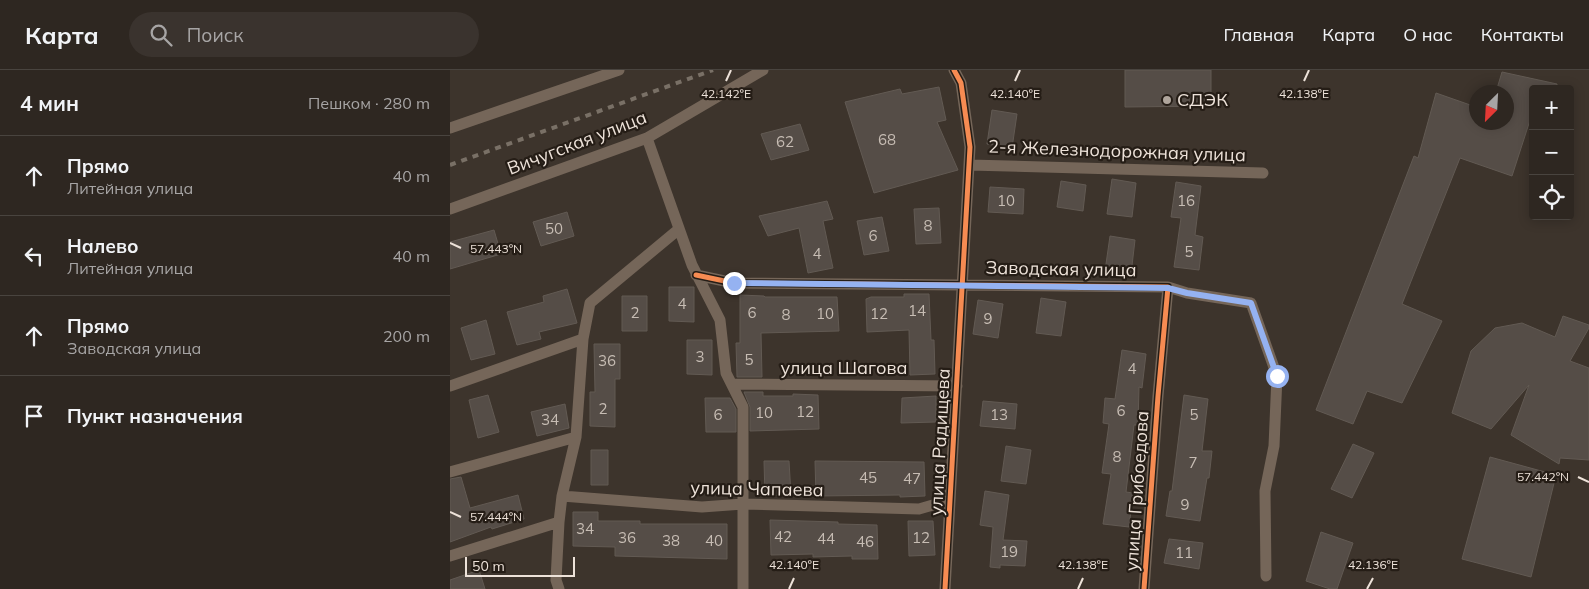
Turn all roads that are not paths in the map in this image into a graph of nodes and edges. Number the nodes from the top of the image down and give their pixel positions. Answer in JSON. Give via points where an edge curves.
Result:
{"nodes":[{"id":1,"x":619,"y":70,"type":"edge"},
{"id":2,"x":763,"y":70,"type":"edge"},
{"id":3,"x":954,"y":70,"type":"edge"},
{"id":4,"x":450,"y":128,"type":"edge"},
{"id":5,"x":647,"y":138,"type":"junction"},
{"id":6,"x":969,"y":165,"type":"junction"},
{"id":7,"x":1263,"y":173,"type":"dead end"},
{"id":8,"x":450,"y":209,"type":"edge"},
{"id":9,"x":679,"y":229,"type":"junction"},
{"id":10,"x":696,"y":275,"type":"junction"},
{"id":11,"x":962,"y":286,"type":"junction"},
{"id":12,"x":1168,"y":288,"type":"junction"},
{"id":13,"x":583,"y":339,"type":"junction"},
{"id":14,"x":732,"y":384,"type":"junction"},
{"id":15,"x":450,"y":386,"type":"edge"},
{"id":16,"x":957,"y":386,"type":"junction"},
{"id":17,"x":576,"y":437,"type":"junction"},
{"id":18,"x":450,"y":472,"type":"edge"},
{"id":19,"x":562,"y":496,"type":"junction"},
{"id":20,"x":950,"y":500,"type":"junction"},
{"id":21,"x":743,"y":504,"type":"junction"},
{"id":22,"x":559,"y":522,"type":"junction"},
{"id":23,"x":450,"y":556,"type":"edge"},
{"id":24,"x":1266,"y":576,"type":"dead end"},
{"id":25,"x":559,"y":589,"type":"edge"},
{"id":26,"x":742,"y":589,"type":"edge"},
{"id":27,"x":945,"y":589,"type":"edge"},
{"id":28,"x":1144,"y":589,"type":"edge"}],
"edges":[{"from":1,"to":4,"type":"street"},
{"from":2,"to":5,"type":"street","name":"Вичугская улица"},
{"from":3,"to":6,"type":"street","name":"улица Радищева","via":[[962,83],[970,147]]},
{"from":5,"to":8,"type":"street","name":"Вичугская улица"},
{"from":5,"to":9,"type":"street"},
{"from":6,"to":7,"type":"street","name":"2-я Железнодорожная улица"},
{"from":6,"to":11,"type":"street","name":"улица Радищева"},
{"from":9,"to":10,"type":"street"},
{"from":9,"to":13,"type":"street","via":[[590,303]]},
{"from":10,"to":11,"type":"street","name":"Заводская улица","via":[[734,283]]},
{"from":10,"to":14,"type":"street","via":[[720,320],[726,373]]},
{"from":11,"to":12,"type":"street","name":"Заводская улица"},
{"from":11,"to":16,"type":"street","name":"улица Радищева"},
{"from":12,"to":24,"type":"street","name":"Заводская улица","via":[[1251,303],[1277,376],[1274,446],[1265,491]]},
{"from":12,"to":28,"type":"street","name":"улица Грибоедова"},
{"from":13,"to":15,"type":"street"},
{"from":13,"to":17,"type":"street"},
{"from":14,"to":16,"type":"street","name":"улица Шагова"},
{"from":14,"to":21,"type":"street","via":[[743,407]]},
{"from":16,"to":20,"type":"street","name":"улица Радищева"},
{"from":17,"to":18,"type":"street"},
{"from":17,"to":19,"type":"street"},
{"from":19,"to":21,"type":"street","name":"улица Чапаева","via":[[702,507]]},
{"from":19,"to":22,"type":"street"},
{"from":20,"to":21,"type":"street","name":"улица Чапаева","via":[[919,509]]},
{"from":20,"to":27,"type":"street","name":"улица Радищева"},
{"from":21,"to":26,"type":"street"},
{"from":22,"to":23,"type":"street"},
{"from":22,"to":25,"type":"street","via":[[556,580]]}]}
